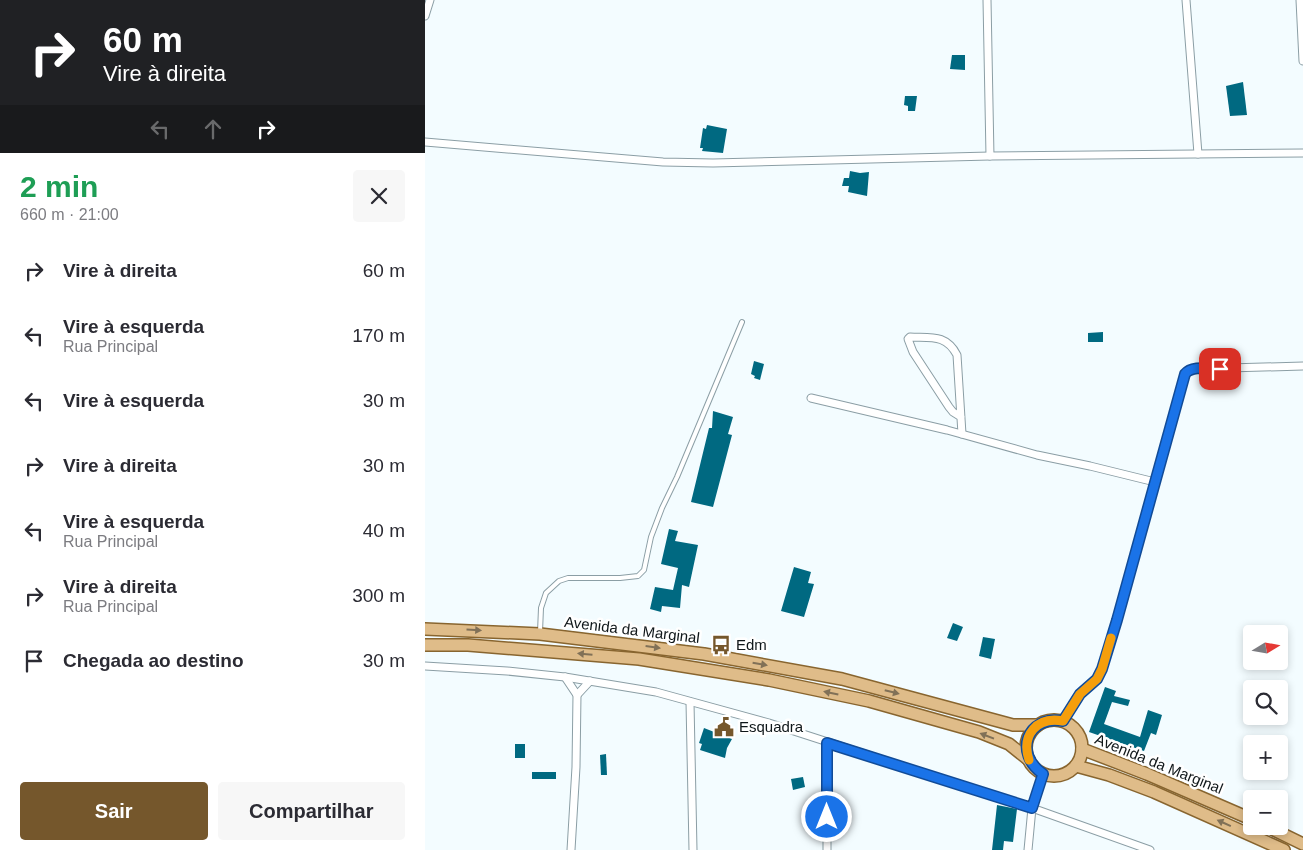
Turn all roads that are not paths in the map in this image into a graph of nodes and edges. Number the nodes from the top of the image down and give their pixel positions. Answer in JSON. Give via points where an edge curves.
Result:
{"nodes":[{"id":1,"x":430,"y":0,"type":"edge"},
{"id":2,"x":987,"y":0,"type":"edge"},
{"id":3,"x":1186,"y":0,"type":"edge"},
{"id":4,"x":1300,"y":0,"type":"edge"},
{"id":5,"x":425,"y":16,"type":"edge"},
{"id":6,"x":1302,"y":38,"type":"edge"},
{"id":7,"x":1303,"y":60,"type":"edge"},
{"id":8,"x":425,"y":142,"type":"edge"},
{"id":9,"x":1303,"y":153,"type":"edge"},
{"id":10,"x":1198,"y":154,"type":"junction"},
{"id":11,"x":990,"y":156,"type":"junction"},
{"id":12,"x":742,"y":322,"type":"dead end"},
{"id":13,"x":1303,"y":366,"type":"edge"},
{"id":14,"x":811,"y":398,"type":"dead end"},
{"id":15,"x":961,"y":417,"type":"junction"},
{"id":16,"x":962,"y":434,"type":"junction"},
{"id":17,"x":1155,"y":482,"type":"junction"},
{"id":18,"x":425,"y":629,"type":"edge"},
{"id":19,"x":540,"y":634,"type":"junction"},
{"id":20,"x":425,"y":645,"type":"edge"},
{"id":21,"x":425,"y":666,"type":"edge"},
{"id":22,"x":565,"y":677,"type":"junction"},
{"id":23,"x":590,"y":681,"type":"junction"},
{"id":24,"x":577,"y":694,"type":"junction"},
{"id":25,"x":690,"y":702,"type":"junction"},
{"id":26,"x":1063,"y":721,"type":"junction"},
{"id":27,"x":1038,"y":725,"type":"junction"},
{"id":28,"x":827,"y":743,"type":"junction"},
{"id":29,"x":1082,"y":749,"type":"junction"},
{"id":30,"x":1029,"y":760,"type":"junction"},
{"id":31,"x":1076,"y":766,"type":"junction"},
{"id":32,"x":1043,"y":774,"type":"junction"},
{"id":33,"x":1032,"y":808,"type":"junction"},
{"id":34,"x":1243,"y":816,"type":"edge"},
{"id":35,"x":1284,"y":835,"type":"edge"},
{"id":36,"x":1303,"y":844,"type":"edge"},
{"id":37,"x":571,"y":850,"type":"edge"},
{"id":38,"x":693,"y":850,"type":"edge"},
{"id":39,"x":827,"y":850,"type":"edge"},
{"id":40,"x":1028,"y":850,"type":"edge"},
{"id":41,"x":1150,"y":850,"type":"edge"},
{"id":42,"x":1284,"y":850,"type":"edge"}],
"edges":[{"from":1,"to":5,"type":"street"},
{"from":2,"to":11,"type":"street"},
{"from":3,"to":10,"type":"street"},
{"from":4,"to":6,"type":"street"},
{"from":6,"to":7,"type":"street"},
{"from":8,"to":11,"type":"street","via":[[713,164]]},
{"from":9,"to":10,"type":"street"},
{"from":10,"to":11,"type":"street"},
{"from":12,"to":19,"type":"lane","via":[[662,508],[644,570],[641,574],[620,578],[568,578],[559,581],[546,593],[541,608]]},
{"from":13,"to":17,"type":"street","via":[[1188,371]]},
{"from":14,"to":16,"type":"street"},
{"from":15,"to":15,"type":"street","via":[[954,349],[943,340],[910,337],[913,352],[949,407]]},
{"from":15,"to":16,"type":"street"},
{"from":16,"to":17,"type":"street"},
{"from":17,"to":26,"type":"street","via":[[1102,669],[1097,679],[1080,694]]},
{"from":18,"to":19,"type":"main road","name":"Avenida da Marginal","one_way":true},
{"from":19,"to":27,"type":"main road","name":"Avenida da Marginal","one_way":true,"via":[[705,654],[843,679],[1013,725]]},
{"from":30,"to":20,"type":"main road","name":"Avenida da Marginal","one_way":true,"via":[[1009,744],[979,732],[869,701],[769,680],[639,659],[468,645]]},
{"from":21,"to":22,"type":"street"},
{"from":22,"to":23,"type":"street"},
{"from":22,"to":24,"type":"street"},
{"from":23,"to":24,"type":"street"},
{"from":23,"to":25,"type":"street","via":[[655,692]]},
{"from":24,"to":37,"type":"street"},
{"from":25,"to":28,"type":"street","via":[[769,723]]},
{"from":25,"to":38,"type":"street"},
{"from":26,"to":27,"type":"main road","via":[[1046,721]]},
{"from":26,"to":29,"type":"main road","via":[[1075,729]]},
{"from":27,"to":30,"type":"main road","via":[[1027,741]]},
{"from":28,"to":33,"type":"street"},
{"from":28,"to":39,"type":"street"},
{"from":29,"to":31,"type":"main road"},
{"from":29,"to":34,"type":"main road","name":"Avenida da Marginal"},
{"from":30,"to":32,"type":"main road"},
{"from":31,"to":32,"type":"main road","via":[[1060,776]]},
{"from":42,"to":31,"type":"main road","name":"Avenida da Marginal","one_way":true,"via":[[1154,792]]},
{"from":32,"to":33,"type":"street"},
{"from":33,"to":40,"type":"street"},
{"from":33,"to":41,"type":"street"},
{"from":35,"to":36,"type":"main road"}]}
